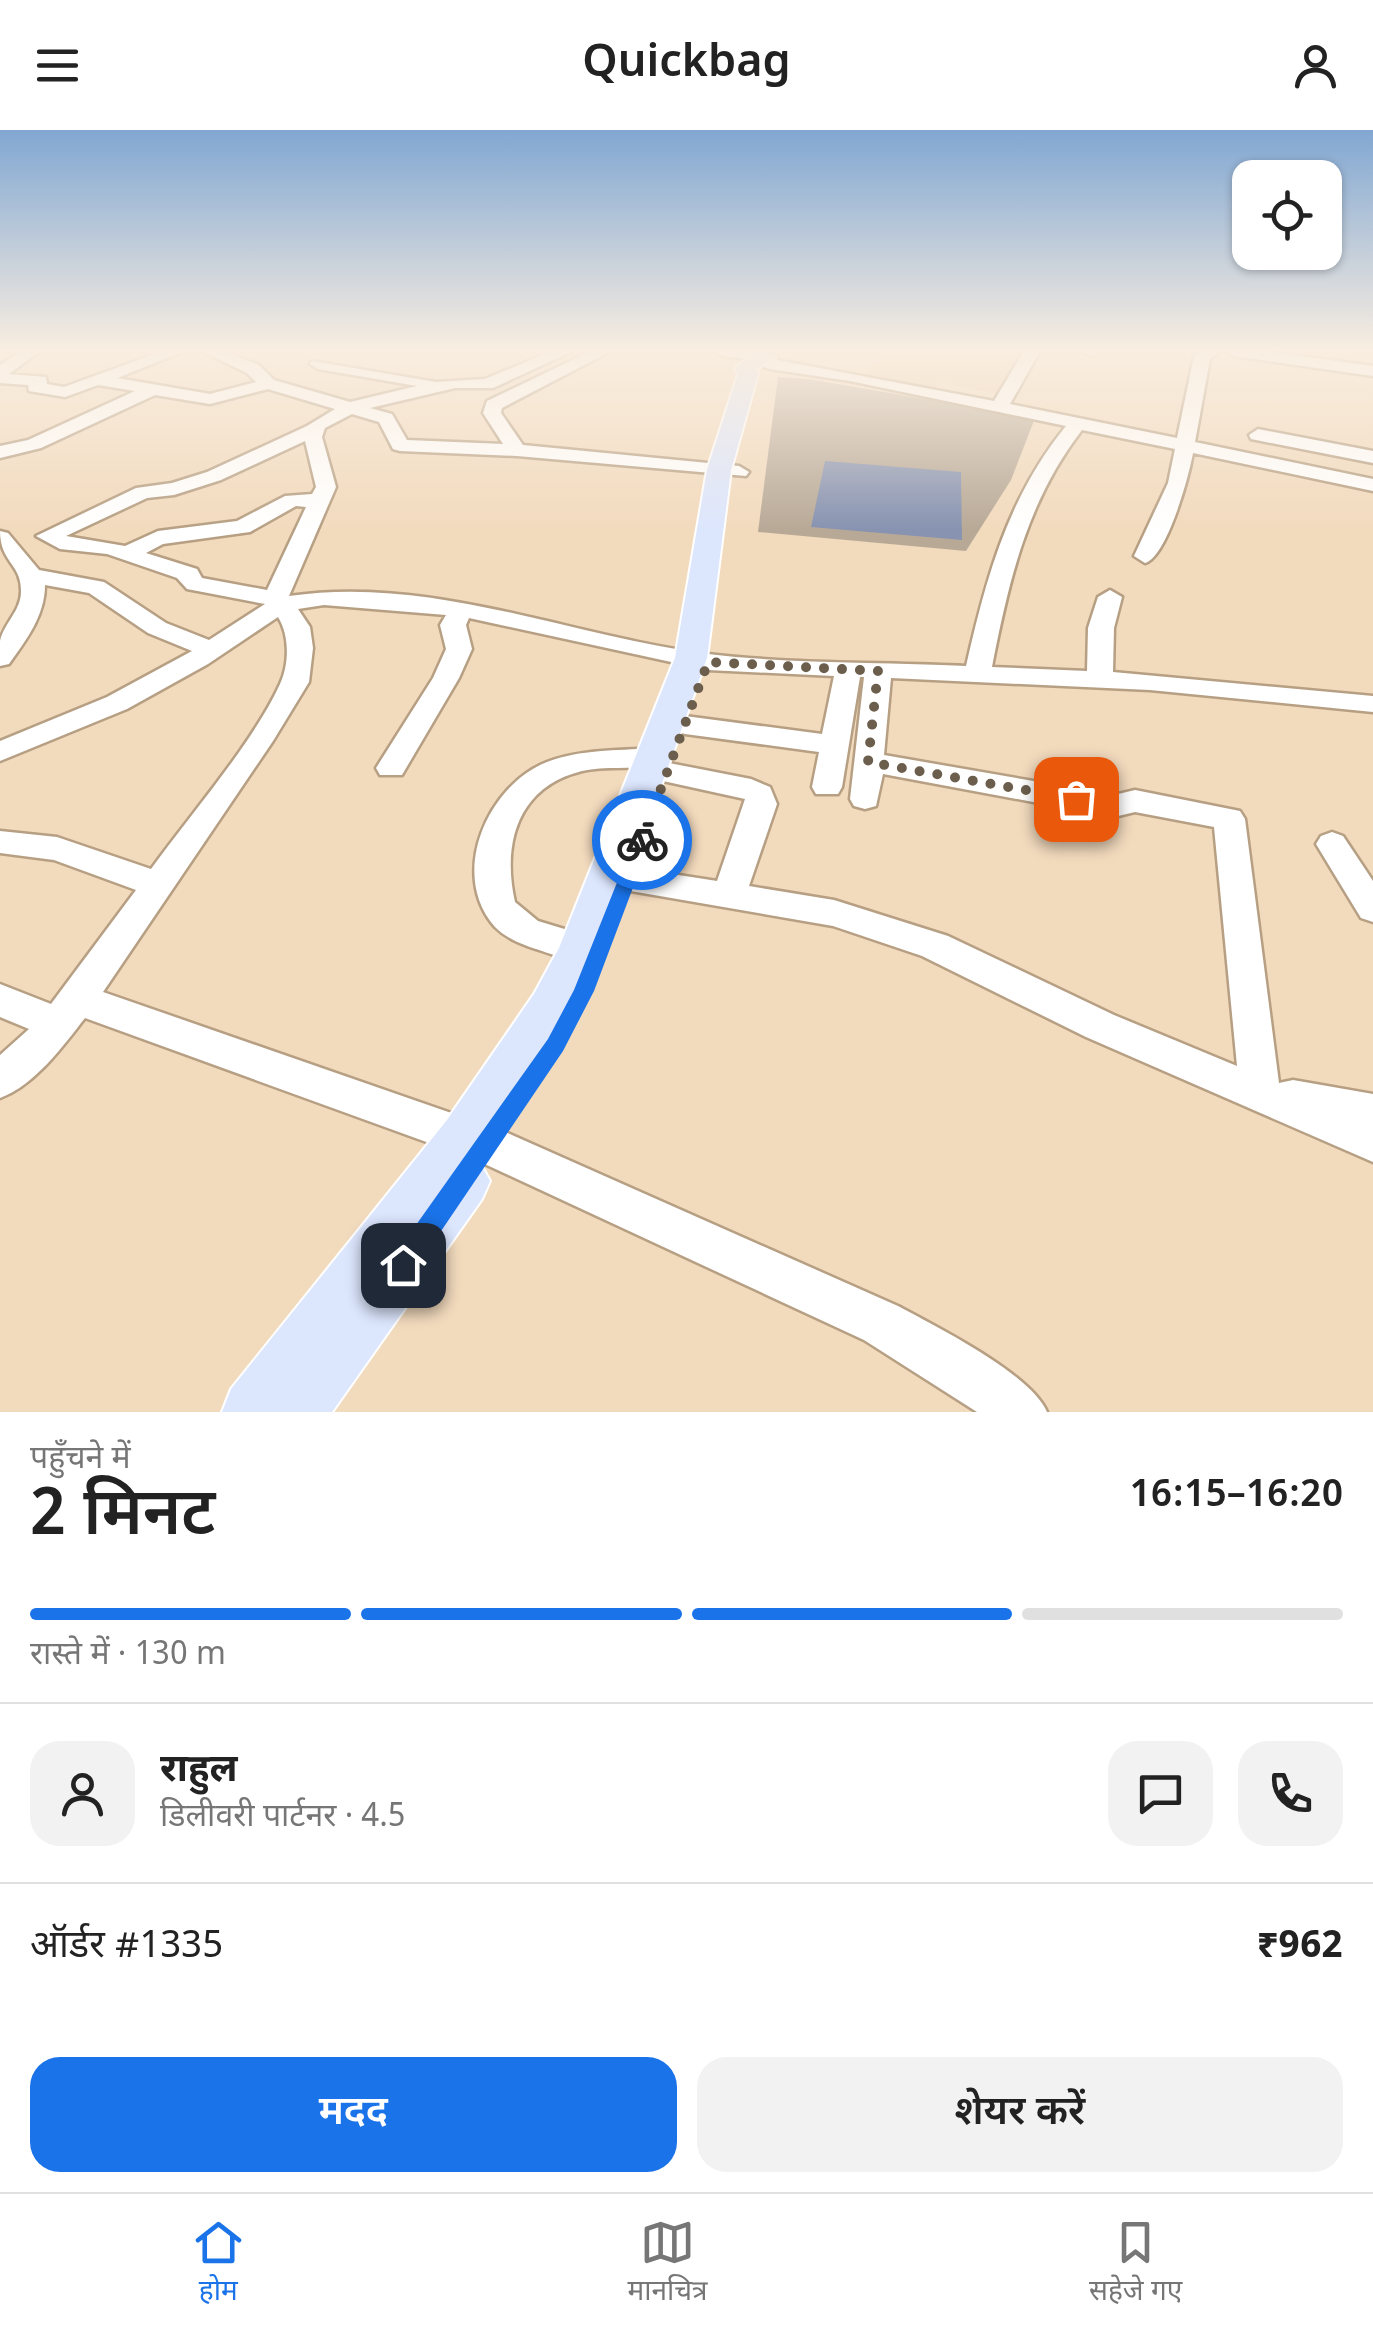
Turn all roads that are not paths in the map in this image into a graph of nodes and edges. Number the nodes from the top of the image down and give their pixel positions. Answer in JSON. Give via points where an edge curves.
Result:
{"nodes":[{"id":1,"x":69,"y":411,"type":"edge"},
{"id":2,"x":104,"y":411,"type":"edge"},
{"id":3,"x":345,"y":411,"type":"edge"},
{"id":4,"x":360,"y":411,"type":"edge"},
{"id":5,"x":492,"y":411,"type":"edge"},
{"id":6,"x":747,"y":411,"type":"edge"},
{"id":7,"x":1024,"y":411,"type":"edge"},
{"id":8,"x":1193,"y":411,"type":"edge"},
{"id":9,"x":92,"y":416,"type":"junction"},
{"id":10,"x":1078,"y":422,"type":"junction"},
{"id":11,"x":314,"y":430,"type":"junction"},
{"id":12,"x":1258,"y":435,"type":"dead end"},
{"id":13,"x":1187,"y":444,"type":"junction"},
{"id":14,"x":517,"y":450,"type":"junction"},
{"id":15,"x":0,"y":452,"type":"edge"},
{"id":16,"x":1373,"y":457,"type":"edge"},
{"id":17,"x":729,"y":471,"type":"junction"},
{"id":18,"x":1373,"y":485,"type":"edge"},
{"id":19,"x":321,"y":501,"type":"junction"},
{"id":20,"x":0,"y":536,"type":"edge"},
{"id":21,"x":46,"y":536,"type":"junction"},
{"id":22,"x":128,"y":553,"type":"junction"},
{"id":23,"x":1145,"y":556,"type":"dead end"},
{"id":24,"x":31,"y":576,"type":"junction"},
{"id":25,"x":1110,"y":597,"type":"dead end"},
{"id":26,"x":281,"y":602,"type":"junction"},
{"id":27,"x":29,"y":607,"type":"junction"},
{"id":28,"x":462,"y":610,"type":"junction"},
{"id":29,"x":0,"y":618,"type":"edge"},
{"id":30,"x":211,"y":650,"type":"junction"},
{"id":31,"x":0,"y":658,"type":"edge"},
{"id":32,"x":699,"y":660,"type":"junction"},
{"id":33,"x":848,"y":670,"type":"junction"},
{"id":34,"x":878,"y":671,"type":"junction"},
{"id":35,"x":977,"y":675,"type":"junction"},
{"id":36,"x":1100,"y":679,"type":"junction"},
{"id":37,"x":1373,"y":704,"type":"edge"},
{"id":38,"x":685,"y":725,"type":"junction"},
{"id":39,"x":835,"y":745,"type":"junction"},
{"id":40,"x":0,"y":752,"type":"edge"},
{"id":41,"x":868,"y":762,"type":"junction"},
{"id":42,"x":659,"y":765,"type":"junction"},
{"id":43,"x":391,"y":768,"type":"dead end"},
{"id":44,"x":828,"y":787,"type":"dead end"},
{"id":45,"x":865,"y":799,"type":"dead end"},
{"id":46,"x":0,"y":842,"type":"edge"},
{"id":47,"x":1332,"y":844,"type":"dead end"},
{"id":48,"x":157,"y":884,"type":"junction"},
{"id":49,"x":615,"y":887,"type":"junction"},
{"id":50,"x":729,"y":896,"type":"junction"},
{"id":51,"x":1373,"y":908,"type":"edge"},
{"id":52,"x":881,"y":929,"type":"junction"},
{"id":53,"x":581,"y":948,"type":"junction"},
{"id":54,"x":0,"y":1000,"type":"edge"},
{"id":55,"x":68,"y":1011,"type":"junction"},
{"id":56,"x":0,"y":1080,"type":"edge"},
{"id":57,"x":1260,"y":1094,"type":"junction"},
{"id":58,"x":1373,"y":1113,"type":"edge"},
{"id":59,"x":477,"y":1141,"type":"junction"},
{"id":60,"x":1373,"y":1142,"type":"edge"},
{"id":61,"x":254,"y":1412,"type":"edge"},
{"id":62,"x":292,"y":1412,"type":"edge"},
{"id":63,"x":1021,"y":1412,"type":"edge"}],
"edges":[{"from":1,"to":9,"type":"street"},
{"from":2,"to":9,"type":"street"},
{"from":3,"to":11,"type":"street"},
{"from":4,"to":14,"type":"street","via":[[391,421],[400,445]]},
{"from":5,"to":14,"type":"street"},
{"from":6,"to":17,"type":"main road"},
{"from":7,"to":10,"type":"street"},
{"from":8,"to":13,"type":"street"},
{"from":9,"to":15,"type":"street"},
{"from":10,"to":13,"type":"street"},
{"from":10,"to":35,"type":"street","via":[[1046,463],[1007,541]]},
{"from":11,"to":19,"type":"street","via":[[326,479]]},
{"from":11,"to":21,"type":"street","via":[[214,476],[143,492]]},
{"from":12,"to":16,"type":"street"},
{"from":13,"to":18,"type":"street"},
{"from":13,"to":23,"type":"street"},
{"from":14,"to":17,"type":"street"},
{"from":17,"to":32,"type":"main road"},
{"from":19,"to":22,"type":"street","via":[[292,500],[242,526],[158,538]]},
{"from":19,"to":26,"type":"street","via":[[278,591]]},
{"from":20,"to":21,"type":"street"},
{"from":20,"to":24,"type":"street"},
{"from":21,"to":22,"type":"street"},
{"from":22,"to":26,"type":"street","via":[[189,574],[195,584]]},
{"from":24,"to":27,"type":"street"},
{"from":24,"to":30,"type":"street","via":[[96,587],[157,628]]},
{"from":25,"to":36,"type":"street","via":[[1101,628]]},
{"from":26,"to":28,"type":"street","via":[[340,598]]},
{"from":26,"to":30,"type":"street"},
{"from":26,"to":48,"type":"street","via":[[298,627],[295,682]]},
{"from":27,"to":29,"type":"street"},
{"from":27,"to":31,"type":"street"},
{"from":28,"to":32,"type":"street"},
{"from":28,"to":43,"type":"street","via":[[453,624],[459,648],[446,678]]},
{"from":30,"to":40,"type":"street","via":[[116,703]]},
{"from":32,"to":33,"type":"street"},
{"from":32,"to":38,"type":"main road"},
{"from":32,"to":42,"type":"main road"},
{"from":33,"to":34,"type":"street"},
{"from":33,"to":39,"type":"street"},
{"from":34,"to":35,"type":"street"},
{"from":34,"to":41,"type":"street"},
{"from":35,"to":36,"type":"street"},
{"from":36,"to":37,"type":"street"},
{"from":38,"to":39,"type":"street"},
{"from":38,"to":42,"type":"main road"},
{"from":39,"to":44,"type":"street"},
{"from":41,"to":45,"type":"street"},
{"from":41,"to":57,"type":"street","via":[[1114,806],[1135,800],[1229,818]]},
{"from":42,"to":49,"type":"main road"},
{"from":42,"to":50,"type":"street","via":[[758,794],[761,804]]},
{"from":42,"to":53,"type":"street","via":[[575,763],[509,804],[495,827],[490,859],[500,907],[529,934]]},
{"from":46,"to":48,"type":"street","via":[[57,848]]},
{"from":47,"to":51,"type":"street"},
{"from":48,"to":55,"type":"street"},
{"from":49,"to":50,"type":"street"},
{"from":49,"to":52,"type":"street","via":[[828,930]]},
{"from":49,"to":53,"type":"main road"},
{"from":49,"to":59,"type":"main road","via":[[584,991],[556,1045]]},
{"from":50,"to":52,"type":"street","via":[[834,912]]},
{"from":52,"to":57,"type":"street","via":[[935,946]]},
{"from":53,"to":59,"type":"main road"},
{"from":54,"to":55,"type":"street"},
{"from":55,"to":56,"type":"street"},
{"from":55,"to":59,"type":"street"},
{"from":57,"to":58,"type":"street"},
{"from":57,"to":60,"type":"street"},
{"from":59,"to":61,"type":"main road"},
{"from":59,"to":62,"type":"main road","via":[[360,1324]]},
{"from":59,"to":63,"type":"street","via":[[881,1323]]}]}
